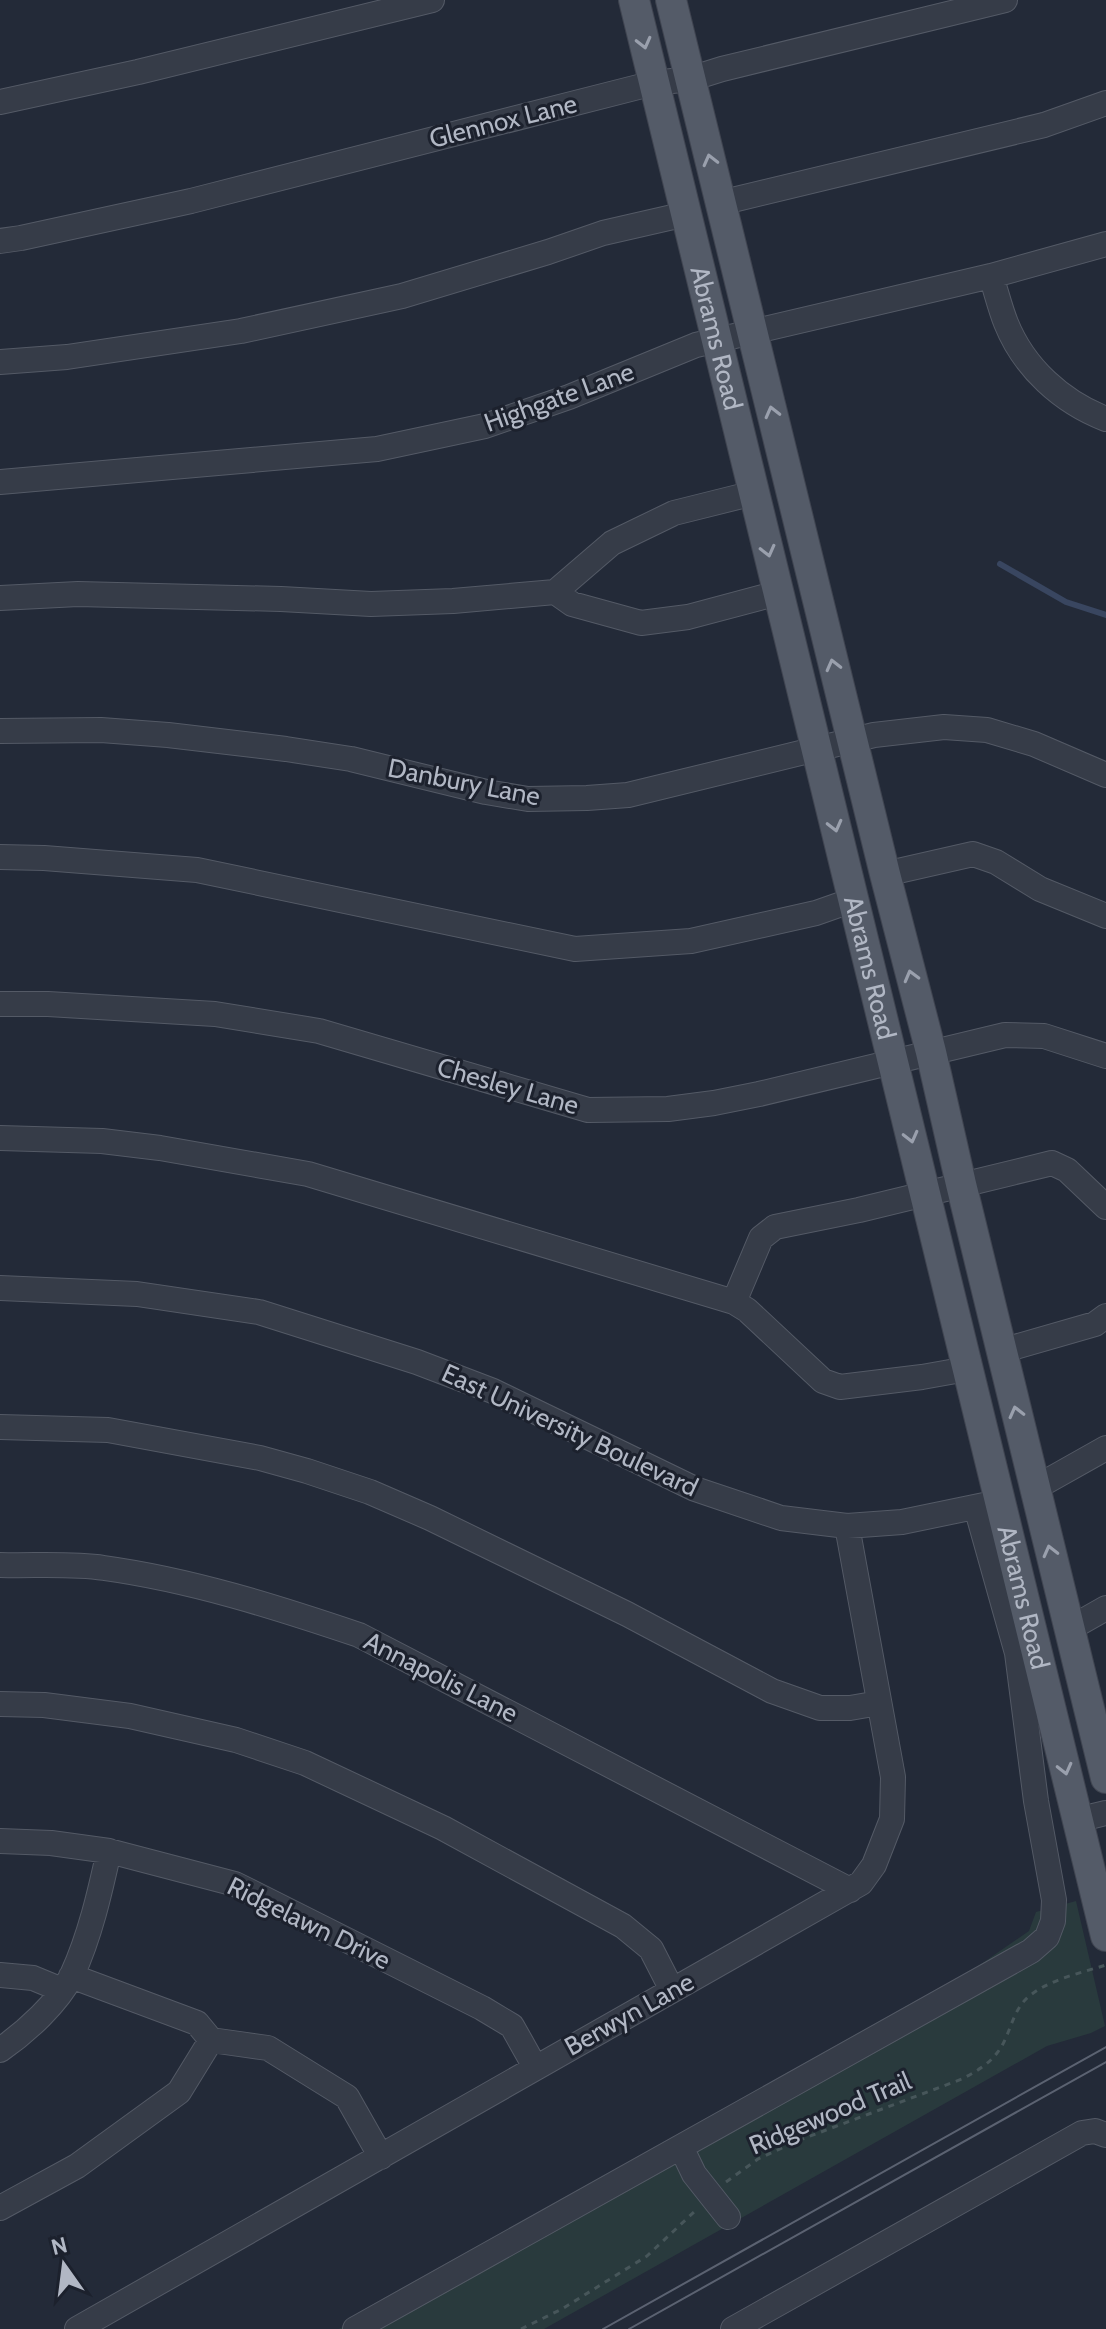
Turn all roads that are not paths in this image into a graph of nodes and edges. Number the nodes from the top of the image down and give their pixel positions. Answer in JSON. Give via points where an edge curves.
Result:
{"nodes":[{"id":1,"x":432,"y":0,"type":"edge"},
{"id":2,"x":634,"y":0,"type":"edge"},
{"id":3,"x":671,"y":0,"type":"edge"},
{"id":4,"x":1005,"y":0,"type":"edge"},
{"id":5,"x":690,"y":79,"type":"junction"},
{"id":6,"x":654,"y":83,"type":"junction"},
{"id":7,"x":0,"y":102,"type":"edge"},
{"id":8,"x":1106,"y":103,"type":"edge"},
{"id":9,"x":720,"y":203,"type":"junction"},
{"id":10,"x":686,"y":214,"type":"junction"},
{"id":11,"x":0,"y":241,"type":"edge"},
{"id":12,"x":1106,"y":244,"type":"edge"},
{"id":13,"x":991,"y":276,"type":"junction"},
{"id":14,"x":752,"y":331,"type":"junction"},
{"id":15,"x":716,"y":339,"type":"junction"},
{"id":16,"x":0,"y":362,"type":"edge"},
{"id":17,"x":1106,"y":419,"type":"edge"},
{"id":18,"x":0,"y":482,"type":"edge"},
{"id":19,"x":754,"y":493,"type":"junction"},
{"id":20,"x":555,"y":592,"type":"junction"},
{"id":21,"x":778,"y":593,"type":"junction"},
{"id":22,"x":0,"y":598,"type":"edge"},
{"id":23,"x":0,"y":731,"type":"edge"},
{"id":24,"x":852,"y":741,"type":"junction"},
{"id":25,"x":816,"y":750,"type":"junction"},
{"id":26,"x":1106,"y":775,"type":"edge"},
{"id":27,"x":0,"y":857,"type":"edge"},
{"id":28,"x":885,"y":874,"type":"junction"},
{"id":29,"x":853,"y":900,"type":"junction"},
{"id":30,"x":1106,"y":916,"type":"edge"},
{"id":31,"x":0,"y":1004,"type":"edge"},
{"id":32,"x":931,"y":1052,"type":"junction"},
{"id":33,"x":1106,"y":1056,"type":"edge"},
{"id":34,"x":892,"y":1061,"type":"junction"},
{"id":35,"x":0,"y":1138,"type":"edge"},
{"id":36,"x":961,"y":1184,"type":"junction"},
{"id":37,"x":925,"y":1193,"type":"junction"},
{"id":38,"x":1106,"y":1207,"type":"edge"},
{"id":39,"x":0,"y":1288,"type":"edge"},
{"id":40,"x":734,"y":1302,"type":"junction"},
{"id":41,"x":1106,"y":1316,"type":"edge"},
{"id":42,"x":1001,"y":1351,"type":"junction"},
{"id":43,"x":967,"y":1369,"type":"junction"},
{"id":44,"x":0,"y":1427,"type":"edge"},
{"id":45,"x":1106,"y":1448,"type":"edge"},
{"id":46,"x":1035,"y":1488,"type":"junction"},
{"id":47,"x":988,"y":1504,"type":"junction"},
{"id":48,"x":847,"y":1526,"type":"junction"},
{"id":49,"x":0,"y":1565,"type":"edge"},
{"id":50,"x":1106,"y":1608,"type":"edge"},
{"id":51,"x":1069,"y":1629,"type":"junction"},
{"id":52,"x":879,"y":1703,"type":"junction"},
{"id":53,"x":0,"y":1704,"type":"edge"},
{"id":54,"x":1106,"y":1778,"type":"edge"},
{"id":55,"x":1092,"y":1816,"type":"edge"},
{"id":56,"x":0,"y":1841,"type":"edge"},
{"id":57,"x":109,"y":1851,"type":"junction"},
{"id":58,"x":850,"y":1890,"type":"junction"},
{"id":59,"x":1106,"y":1936,"type":"edge"},
{"id":60,"x":0,"y":1975,"type":"edge"},
{"id":61,"x":67,"y":1983,"type":"junction"},
{"id":62,"x":672,"y":1990,"type":"junction"},
{"id":63,"x":211,"y":2040,"type":"junction"},
{"id":64,"x":0,"y":2050,"type":"edge"},
{"id":65,"x":535,"y":2067,"type":"junction"},
{"id":66,"x":1106,"y":2135,"type":"edge"},
{"id":67,"x":681,"y":2147,"type":"junction"},
{"id":68,"x":381,"y":2157,"type":"junction"},
{"id":69,"x":0,"y":2208,"type":"edge"},
{"id":70,"x":728,"y":2217,"type":"dead end"},
{"id":71,"x":77,"y":2329,"type":"edge"},
{"id":72,"x":355,"y":2329,"type":"edge"},
{"id":73,"x":733,"y":2329,"type":"edge"}],
"edges":[{"from":1,"to":7,"type":"street"},
{"from":2,"to":6,"type":"main road","name":"Abrams Road","one_way":true},
{"from":3,"to":5,"type":"main road","name":"Abrams Road"},
{"from":4,"to":5,"type":"street","name":"Glennox Lane"},
{"from":5,"to":6,"type":"street","name":"Glennox Lane"},
{"from":9,"to":5,"type":"main road","name":"Abrams Road","one_way":true},
{"from":6,"to":10,"type":"main road","name":"Abrams Road"},
{"from":6,"to":11,"type":"street","name":"Glennox Lane","via":[[191,201]]},
{"from":8,"to":9,"type":"street","via":[[1044,125]]},
{"from":9,"to":14,"type":"main road","name":"Abrams Road"},
{"from":10,"to":15,"type":"main road","name":"Abrams Road"},
{"from":10,"to":16,"type":"street","via":[[603,233],[402,296],[241,331]]},
{"from":12,"to":13,"type":"street","name":"Highgate Lane"},
{"from":13,"to":14,"type":"street","name":"Highgate Lane"},
{"from":13,"to":17,"type":"street","via":[[1023,357],[1056,392]]},
{"from":14,"to":15,"type":"street","name":"Highgate Lane"},
{"from":24,"to":14,"type":"main road","name":"Abrams Road","one_way":true},
{"from":15,"to":18,"type":"street","name":"Highgate Lane","via":[[485,426],[377,449]]},
{"from":15,"to":19,"type":"main road","name":"Abrams Road"},
{"from":19,"to":20,"type":"street","via":[[674,513],[612,543]]},
{"from":19,"to":21,"type":"main road","name":"Abrams Road","one_way":true},
{"from":20,"to":21,"type":"street","via":[[572,604],[641,623],[688,617]]},
{"from":20,"to":22,"type":"street","via":[[371,604],[78,594]]},
{"from":21,"to":25,"type":"main road","name":"Abrams Road"},
{"from":23,"to":25,"type":"street","name":"Danbury Lane","via":[[101,730],[286,749],[528,799],[628,795]]},
{"from":24,"to":25,"type":"street","name":"Danbury Lane"},
{"from":24,"to":26,"type":"street","name":"Danbury Lane","via":[[944,727],[987,730]]},
{"from":24,"to":28,"type":"main road","name":"Abrams Road"},
{"from":25,"to":29,"type":"main road","name":"Abrams Road","one_way":true},
{"from":27,"to":29,"type":"street","via":[[197,870],[575,949],[691,941]]},
{"from":28,"to":30,"type":"street","via":[[973,854]]},
{"from":32,"to":28,"type":"main road","name":"Abrams Road","one_way":true},
{"from":29,"to":34,"type":"main road","name":"Abrams Road"},
{"from":31,"to":34,"type":"street","name":"Chesley Lane","via":[[215,1014],[319,1031],[588,1110],[714,1103]]},
{"from":32,"to":33,"type":"street","name":"Chesley Lane","via":[[1005,1035],[1044,1036]]},
{"from":32,"to":34,"type":"street","name":"Chesley Lane"},
{"from":32,"to":36,"type":"main road","name":"Abrams Road"},
{"from":34,"to":37,"type":"main road","name":"Abrams Road","one_way":true},
{"from":35,"to":40,"type":"street","via":[[102,1141],[308,1174]]},
{"from":36,"to":37,"type":"street"},
{"from":36,"to":38,"type":"street","via":[[1052,1163],[1067,1170]]},
{"from":36,"to":42,"type":"main road","name":"Abrams Road"},
{"from":37,"to":40,"type":"street","via":[[775,1227],[761,1238]]},
{"from":37,"to":43,"type":"main road","name":"Abrams Road"},
{"from":39,"to":48,"type":"street","name":"East University Boulevard","via":[[137,1294],[259,1312],[493,1391],[695,1489],[781,1518]]},
{"from":40,"to":43,"type":"street","via":[[823,1381],[840,1387]]},
{"from":41,"to":42,"type":"street","via":[[1095,1324]]},
{"from":46,"to":42,"type":"main road","name":"Abrams Road","one_way":true},
{"from":43,"to":47,"type":"main road","name":"Abrams Road"},
{"from":44,"to":52,"type":"street","via":[[108,1430],[307,1471],[430,1518],[772,1691],[820,1708]]},
{"from":45,"to":46,"type":"street"},
{"from":46,"to":47,"type":"main road"},
{"from":51,"to":46,"type":"main road","name":"Abrams Road","one_way":true},
{"from":47,"to":48,"type":"street","name":"East University Boulevard","via":[[902,1522]]},
{"from":47,"to":55,"type":"main road","name":"Abrams Road","one_way":true},
{"from":47,"to":67,"type":"street","via":[[1017,1653],[1054,1900],[1047,1937],[1031,1951]]},
{"from":48,"to":52,"type":"street","name":"Berwyn Lane"},
{"from":49,"to":58,"type":"street","name":"Annapolis Lane","via":[[102,1567],[257,1602],[359,1635]]},
{"from":50,"to":51,"type":"street"},
{"from":51,"to":54,"type":"main road","name":"Abrams Road"},
{"from":52,"to":58,"type":"street","name":"Berwyn Lane","via":[[893,1777],[892,1819],[874,1865]]},
{"from":53,"to":62,"type":"street","via":[[130,1716],[236,1740],[305,1763],[443,1828],[623,1926],[651,1949]]},
{"from":55,"to":59,"type":"main road","name":"Abrams Road"},
{"from":56,"to":57,"type":"street","name":"Ridgelawn Drive"},
{"from":57,"to":61,"type":"street","via":[[91,1922]]},
{"from":57,"to":65,"type":"street","name":"Ridgelawn Drive","via":[[235,1884],[468,2001],[512,2026]]},
{"from":58,"to":62,"type":"street","name":"Berwyn Lane"},
{"from":60,"to":61,"type":"street"},
{"from":61,"to":63,"type":"street","via":[[197,2023]]},
{"from":61,"to":64,"type":"street","via":[[24,2034]]},
{"from":62,"to":65,"type":"street","name":"Berwyn Lane"},
{"from":63,"to":68,"type":"street","via":[[268,2048],[347,2097]]},
{"from":63,"to":69,"type":"street","via":[[179,2092],[77,2166]]},
{"from":65,"to":68,"type":"street","name":"Berwyn Lane"},
{"from":66,"to":73,"type":"street","via":[[1082,2133]]},
{"from":67,"to":70,"type":"street","via":[[694,2174]]},
{"from":67,"to":72,"type":"street"},
{"from":68,"to":71,"type":"street","name":"Berwyn Lane"}]}
